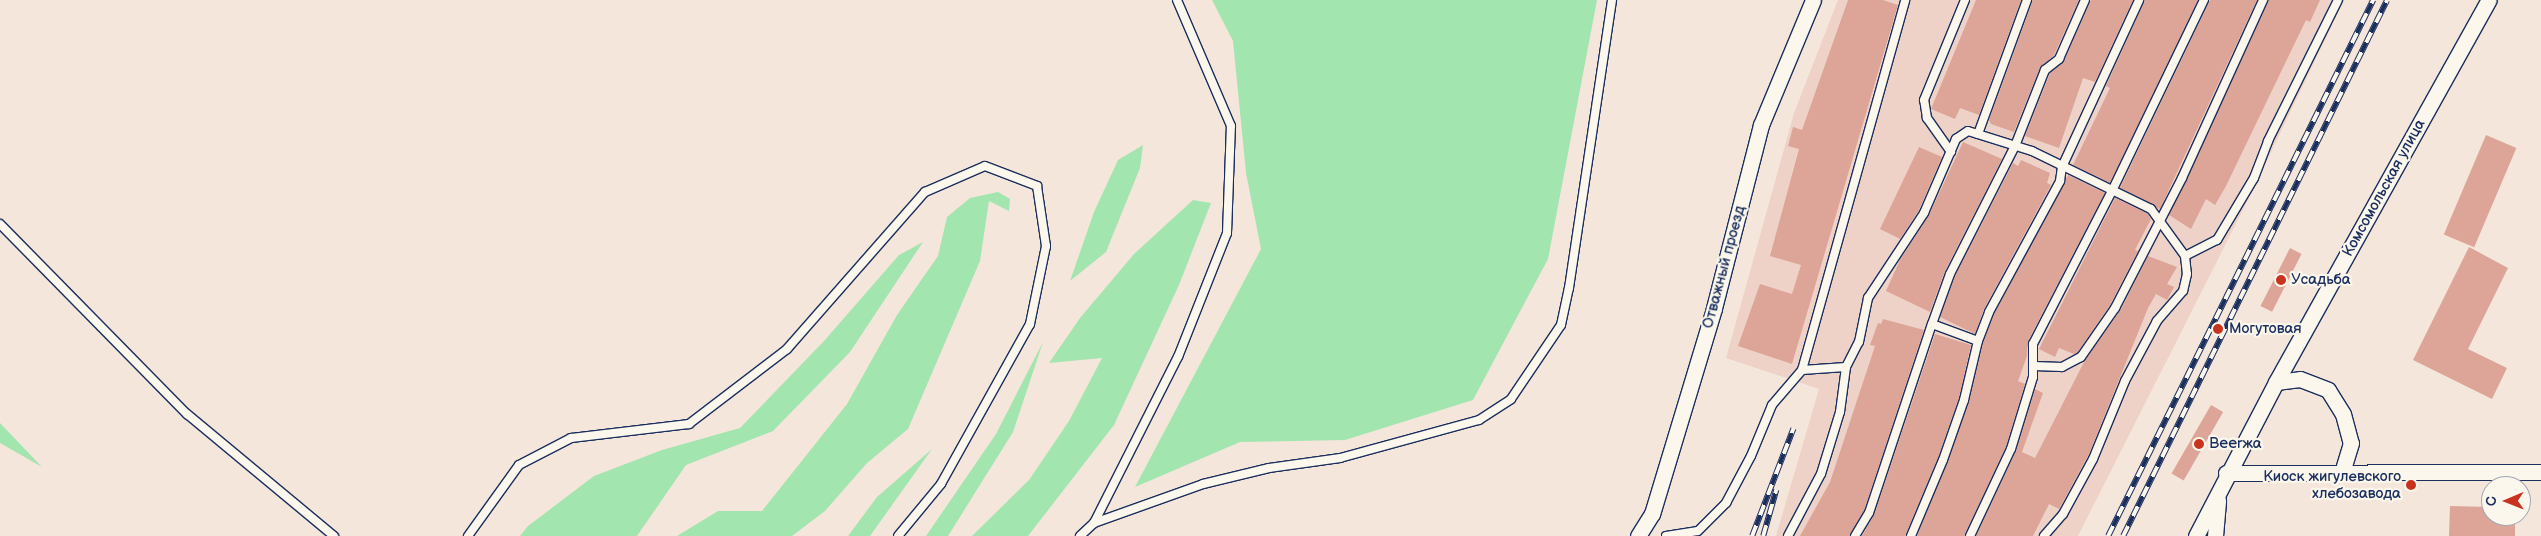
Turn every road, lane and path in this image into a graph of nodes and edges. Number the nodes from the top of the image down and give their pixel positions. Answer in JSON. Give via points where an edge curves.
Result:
{"nodes":[{"id":1,"x":1177,"y":0,"type":"edge"},
{"id":2,"x":1612,"y":0,"type":"edge"},
{"id":3,"x":1814,"y":0,"type":"edge"},
{"id":4,"x":1905,"y":0,"type":"edge"},
{"id":5,"x":1965,"y":0,"type":"edge"},
{"id":6,"x":2027,"y":0,"type":"edge"},
{"id":7,"x":2085,"y":0,"type":"edge"},
{"id":8,"x":2139,"y":0,"type":"edge"},
{"id":9,"x":2204,"y":0,"type":"edge"},
{"id":10,"x":2263,"y":0,"type":"edge"},
{"id":11,"x":2338,"y":0,"type":"edge"},
{"id":12,"x":2488,"y":0,"type":"edge"},
{"id":13,"x":1978,"y":134,"type":"junction"},
{"id":14,"x":2016,"y":146,"type":"junction"},
{"id":15,"x":1951,"y":152,"type":"junction"},
{"id":16,"x":2062,"y":167,"type":"junction"},
{"id":17,"x":2112,"y":191,"type":"junction"},
{"id":18,"x":2160,"y":219,"type":"junction"},
{"id":19,"x":0,"y":224,"type":"edge"},
{"id":20,"x":2185,"y":256,"type":"junction"},
{"id":21,"x":1932,"y":324,"type":"junction"},
{"id":22,"x":1978,"y":341,"type":"junction"},
{"id":23,"x":2034,"y":366,"type":"junction"},
{"id":24,"x":1846,"y":367,"type":"junction"},
{"id":25,"x":1802,"y":370,"type":"junction"},
{"id":26,"x":2276,"y":382,"type":"junction"},
{"id":27,"x":2342,"y":472,"type":"junction"},
{"id":28,"x":2541,"y":472,"type":"edge"},
{"id":29,"x":2226,"y":474,"type":"junction"},
{"id":30,"x":2218,"y":491,"type":"junction"},
{"id":31,"x":1094,"y":523,"type":"junction"},
{"id":32,"x":1698,"y":533,"type":"edge"},
{"id":33,"x":334,"y":536,"type":"edge"},
{"id":34,"x":468,"y":536,"type":"edge"},
{"id":35,"x":898,"y":536,"type":"edge"},
{"id":36,"x":1080,"y":536,"type":"edge"},
{"id":37,"x":1638,"y":536,"type":"edge"},
{"id":38,"x":1666,"y":536,"type":"edge"},
{"id":39,"x":1788,"y":536,"type":"edge"},
{"id":40,"x":1855,"y":536,"type":"edge"},
{"id":41,"x":1911,"y":536,"type":"edge"},
{"id":42,"x":1970,"y":536,"type":"edge"},
{"id":43,"x":2044,"y":536,"type":"edge"},
{"id":44,"x":2196,"y":536,"type":"edge"},
{"id":45,"x":2215,"y":536,"type":"edge"}],
"edges":[{"from":1,"to":31,"type":"lane","via":[[1230,126],[1226,234],[1178,357]]},
{"from":2,"to":31,"type":"lane","via":[[1569,288],[1560,325],[1511,399],[1479,420],[1340,458],[1269,468],[1203,484]]},
{"from":3,"to":37,"type":"street","name":"Отважный проезд","via":[[1762,124],[1714,308],[1652,514]]},
{"from":4,"to":25,"type":"lane"},
{"from":5,"to":15,"type":"lane","via":[[1924,100],[1927,118]]},
{"from":6,"to":13,"type":"lane"},
{"from":7,"to":14,"type":"lane","via":[[2059,59],[2044,70]]},
{"from":8,"to":16,"type":"lane"},
{"from":9,"to":17,"type":"lane"},
{"from":10,"to":18,"type":"lane"},
{"from":11,"to":20,"type":"lane","via":[[2244,193],[2216,240]]},
{"from":12,"to":26,"type":"street","name":"Комсомольская улица"},
{"from":13,"to":14,"type":"lane"},
{"from":13,"to":15,"type":"lane","via":[[1968,131],[1956,140]]},
{"from":14,"to":16,"type":"lane"},
{"from":14,"to":21,"type":"lane","via":[[1950,274]]},
{"from":15,"to":24,"type":"lane","via":[[1924,213],[1868,298],[1859,342]]},
{"from":16,"to":17,"type":"lane"},
{"from":16,"to":22,"type":"lane","via":[[2060,181]]},
{"from":17,"to":18,"type":"lane","via":[[2151,209]]},
{"from":17,"to":23,"type":"lane","via":[[2032,344]]},
{"from":18,"to":20,"type":"lane"},
{"from":18,"to":23,"type":"lane","via":[[2115,308],[2081,356],[2062,367]]},
{"from":19,"to":33,"type":"lane","via":[[187,414]]},
{"from":20,"to":43,"type":"lane","via":[[2187,274],[2183,291],[2157,321],[2125,382],[2093,459],[2063,514]]},
{"from":21,"to":22,"type":"lane"},
{"from":21,"to":40,"type":"lane","via":[[1869,513]]},
{"from":22,"to":41,"type":"lane","via":[[1964,400]]},
{"from":23,"to":42,"type":"lane","via":[[2011,449]]},
{"from":24,"to":25,"type":"lane"},
{"from":24,"to":39,"type":"lane","via":[[1840,412],[1821,474]]},
{"from":25,"to":32,"type":"lane","via":[[1772,405],[1751,456],[1726,503]]},
{"from":26,"to":27,"type":"street","via":[[2300,379],[2328,390],[2344,414],[2351,443]]},
{"from":26,"to":29,"type":"street","name":"Комсомольская улица"},
{"from":27,"to":28,"type":"street"},
{"from":27,"to":29,"type":"street"},
{"from":29,"to":30,"type":"street","name":"Комсомольская улица"},
{"from":30,"to":44,"type":"street","name":"Комсомольская улица"},
{"from":30,"to":45,"type":"street"},
{"from":31,"to":36,"type":"lane"},
{"from":32,"to":38,"type":"lane"},
{"from":34,"to":35,"type":"lane","via":[[518,465],[571,438],[689,424],[787,349],[925,192],[985,166],[1037,186],[1046,246],[1030,324],[941,484]]}]}
